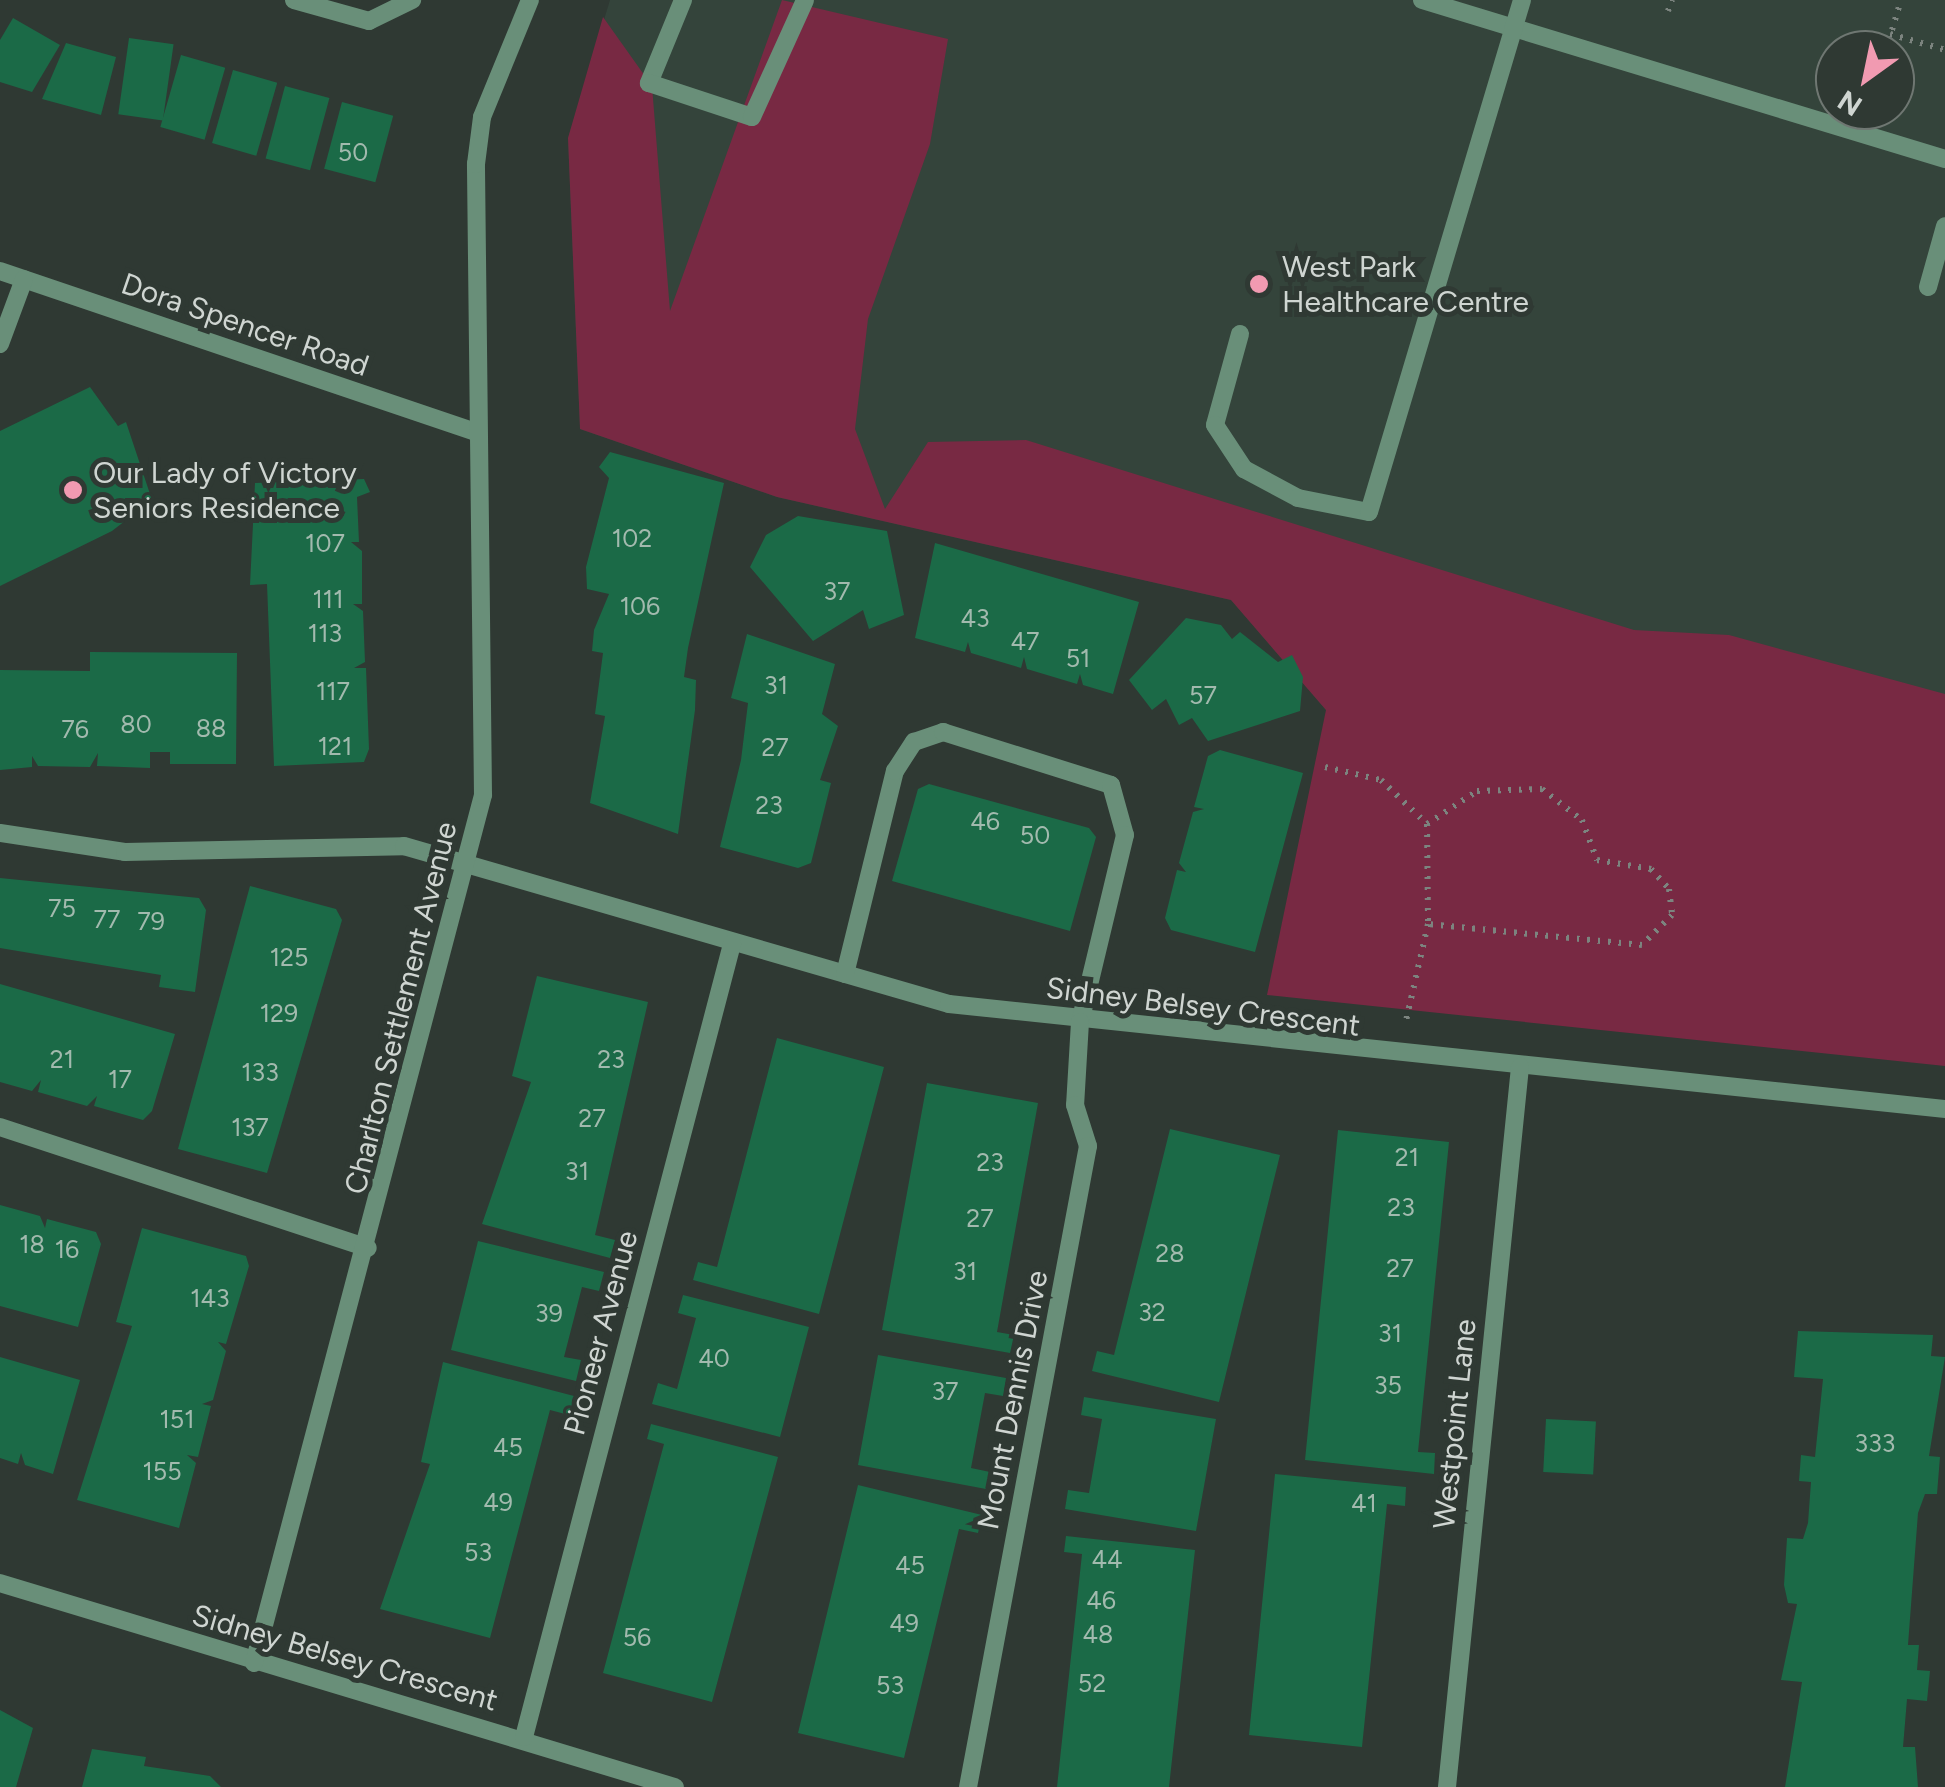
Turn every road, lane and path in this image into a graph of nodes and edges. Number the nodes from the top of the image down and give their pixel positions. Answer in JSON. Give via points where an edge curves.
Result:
{"nodes":[{"id":1,"x":294,"y":0,"type":"edge"},
{"id":2,"x":412,"y":0,"type":"edge"},
{"id":3,"x":530,"y":0,"type":"edge"},
{"id":4,"x":682,"y":0,"type":"edge"},
{"id":5,"x":805,"y":0,"type":"edge"},
{"id":6,"x":1422,"y":0,"type":"edge"},
{"id":7,"x":1522,"y":0,"type":"edge"},
{"id":8,"x":1672,"y":0,"type":"edge"},
{"id":9,"x":1900,"y":0,"type":"edge"},
{"id":10,"x":1668,"y":11,"type":"dead end"},
{"id":11,"x":1514,"y":28,"type":"junction"},
{"id":12,"x":1891,"y":30,"type":"edge"},
{"id":13,"x":1915,"y":41,"type":"edge"},
{"id":14,"x":1945,"y":50,"type":"edge"},
{"id":15,"x":1945,"y":159,"type":"edge"},
{"id":16,"x":1945,"y":226,"type":"edge"},
{"id":17,"x":0,"y":271,"type":"edge"},
{"id":18,"x":24,"y":279,"type":"junction"},
{"id":19,"x":1928,"y":287,"type":"dead end"},
{"id":20,"x":1240,"y":334,"type":"dead end"},
{"id":21,"x":0,"y":344,"type":"edge"},
{"id":22,"x":472,"y":431,"type":"junction"},
{"id":23,"x":1325,"y":767,"type":"dead end"},
{"id":24,"x":1427,"y":824,"type":"junction"},
{"id":25,"x":0,"y":833,"type":"edge"},
{"id":26,"x":471,"y":871,"type":"junction"},
{"id":27,"x":1428,"y":924,"type":"junction"},
{"id":28,"x":732,"y":944,"type":"junction"},
{"id":29,"x":845,"y":974,"type":"junction"},
{"id":30,"x":1080,"y":1022,"type":"junction"},
{"id":31,"x":1398,"y":1057,"type":"junction"},
{"id":32,"x":1520,"y":1067,"type":"junction"},
{"id":33,"x":1945,"y":1109,"type":"edge"},
{"id":34,"x":0,"y":1127,"type":"edge"},
{"id":35,"x":368,"y":1248,"type":"junction"},
{"id":36,"x":0,"y":1583,"type":"edge"},
{"id":37,"x":254,"y":1663,"type":"junction"},
{"id":38,"x":524,"y":1737,"type":"junction"},
{"id":39,"x":676,"y":1787,"type":"edge"},
{"id":40,"x":968,"y":1787,"type":"edge"},
{"id":41,"x":1446,"y":1787,"type":"edge"}],
"edges":[{"from":1,"to":2,"type":"street","via":[[369,21]]},
{"from":3,"to":22,"type":"street","name":"Charlton Settlement Avenue","via":[[482,117]]},
{"from":4,"to":5,"type":"street","via":[[649,83],[752,117]]},
{"from":6,"to":11,"type":"street"},
{"from":7,"to":11,"type":"street"},
{"from":8,"to":10,"type":"path"},
{"from":9,"to":12,"type":"path"},
{"from":11,"to":15,"type":"street"},
{"from":11,"to":20,"type":"street","via":[[1370,512],[1298,498],[1244,469],[1216,425]]},
{"from":13,"to":14,"type":"path"},
{"from":16,"to":19,"type":"street"},
{"from":17,"to":18,"type":"street","name":"Dora Spencer Road"},
{"from":18,"to":21,"type":"street"},
{"from":18,"to":22,"type":"street","name":"Dora Spencer Road"},
{"from":22,"to":26,"type":"street","name":"Charlton Settlement Avenue","via":[[486,728]]},
{"from":23,"to":24,"type":"path","via":[[1381,780]]},
{"from":24,"to":27,"type":"path"},
{"from":24,"to":27,"type":"path","via":[[1477,791],[1542,789],[1582,820],[1597,860],[1651,869],[1669,888],[1672,915],[1642,945]]},
{"from":25,"to":26,"type":"street","name":"Sidney Belsey Crescent","via":[[125,852],[404,846]]},
{"from":26,"to":28,"type":"street","name":"Sidney Belsey Crescent"},
{"from":26,"to":35,"type":"street","name":"Charlton Settlement Avenue"},
{"from":27,"to":31,"type":"path"},
{"from":28,"to":29,"type":"street","name":"Sidney Belsey Crescent"},
{"from":28,"to":38,"type":"street","name":"Pioneer Avenue"},
{"from":29,"to":30,"type":"street","name":"Sidney Belsey Crescent","via":[[949,1004]]},
{"from":29,"to":30,"type":"street","name":"Mount Dennis Drive","via":[[901,756],[924,735],[944,732],[1094,775],[1124,808]]},
{"from":30,"to":31,"type":"street","name":"Sidney Belsey Crescent"},
{"from":30,"to":40,"type":"street","name":"Mount Dennis Drive","via":[[1075,1105],[1088,1146]]},
{"from":31,"to":32,"type":"street","name":"Sidney Belsey Crescent"},
{"from":32,"to":33,"type":"street","name":"Sidney Belsey Crescent"},
{"from":32,"to":41,"type":"street","name":"Westpoint Lane"},
{"from":34,"to":35,"type":"street"},
{"from":35,"to":37,"type":"street","name":"Charlton Settlement Avenue"},
{"from":36,"to":37,"type":"street","name":"Sidney Belsey Crescent"},
{"from":37,"to":38,"type":"street","name":"Sidney Belsey Crescent"},
{"from":38,"to":39,"type":"street","name":"Sidney Belsey Crescent"}]}
